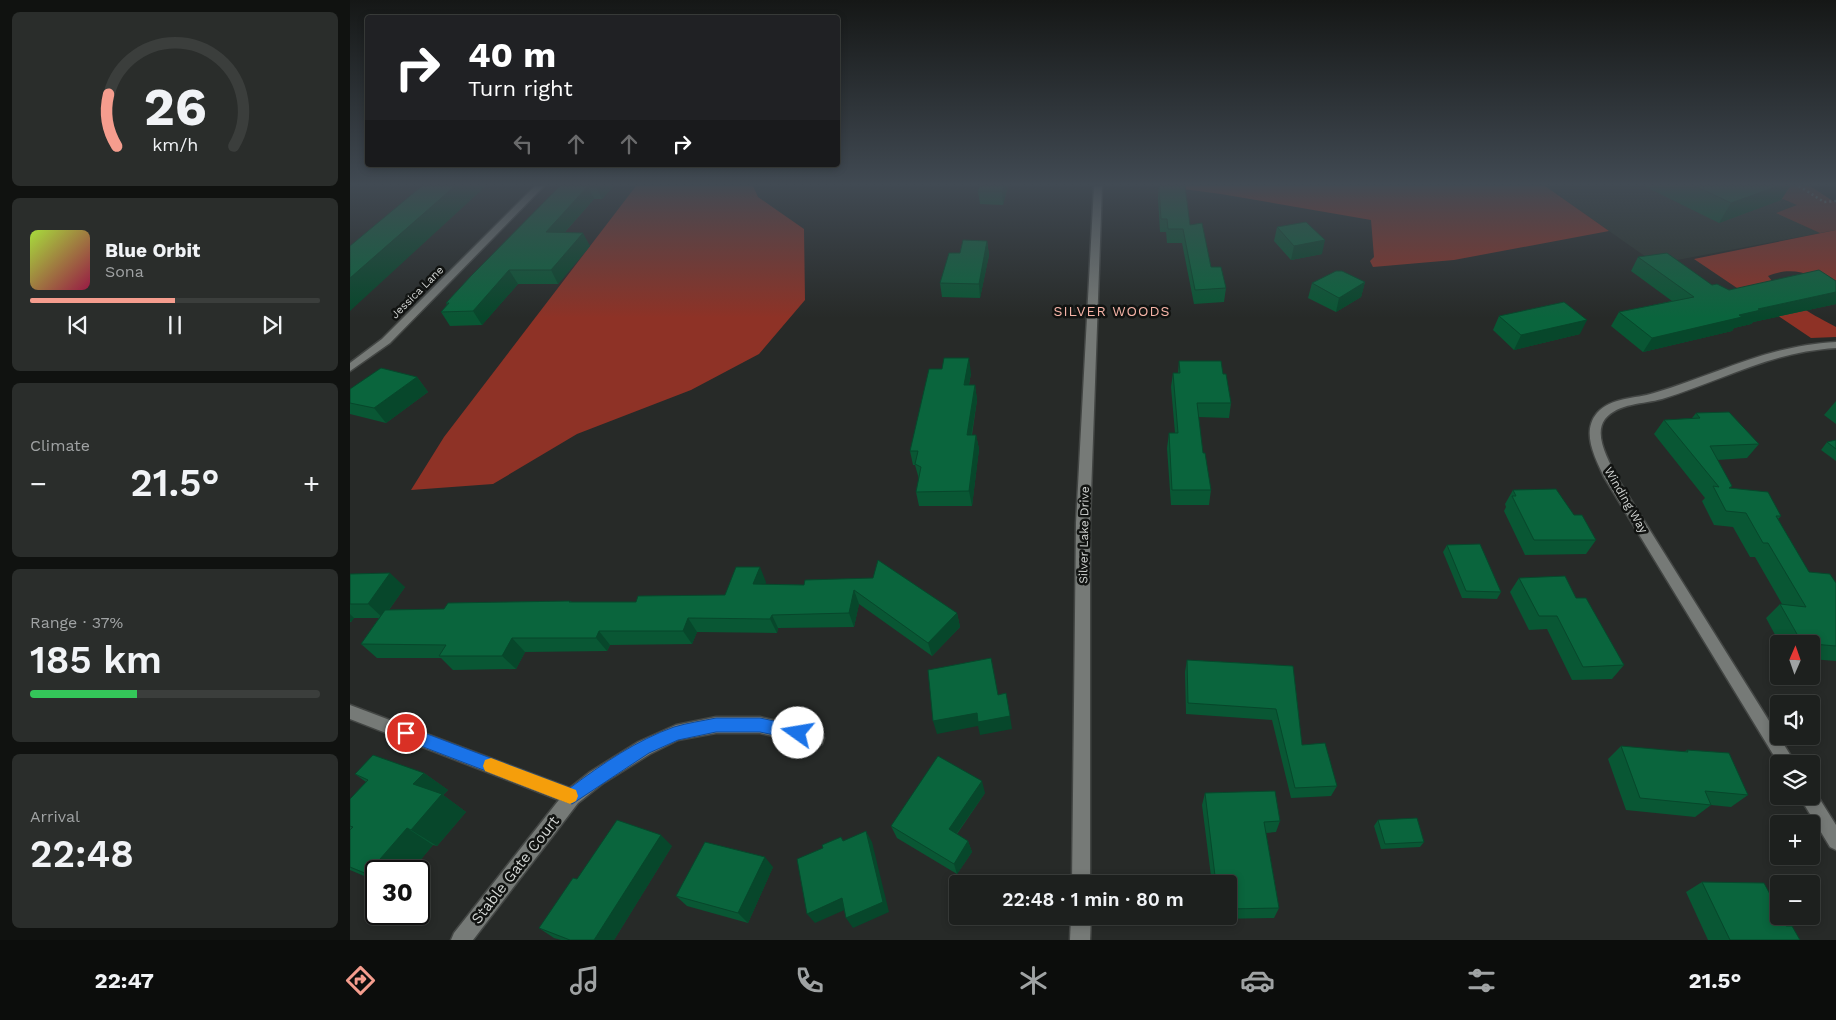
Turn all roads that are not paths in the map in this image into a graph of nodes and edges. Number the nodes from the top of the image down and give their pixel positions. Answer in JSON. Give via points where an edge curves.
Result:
{"nodes":[{"id":1,"x":496,"y":230,"type":"edge"},
{"id":2,"x":1096,"y":230,"type":"edge"},
{"id":3,"x":1836,"y":345,"type":"edge"},
{"id":4,"x":350,"y":368,"type":"edge"},
{"id":5,"x":350,"y":712,"type":"edge"},
{"id":6,"x":816,"y":738,"type":"dead end"},
{"id":7,"x":1782,"y":755,"type":"edge"},
{"id":8,"x":572,"y":797,"type":"junction"},
{"id":9,"x":1814,"y":805,"type":"edge"},
{"id":10,"x":1836,"y":841,"type":"edge"},
{"id":11,"x":1081,"y":875,"type":"edge"},
{"id":12,"x":1080,"y":925,"type":"edge"},
{"id":13,"x":461,"y":940,"type":"edge"},
{"id":14,"x":1080,"y":940,"type":"edge"}],
"edges":[{"from":1,"to":4,"type":"street","name":"Jessica Lane","via":[[386,340]]},
{"from":2,"to":11,"type":"street","name":"Silver Lake Drive","via":[[1083,523]]},
{"from":3,"to":7,"type":"street","name":"Winding Way","via":[[1786,352],[1656,397],[1625,404],[1611,409],[1596,425],[1595,437],[1610,477]]},
{"from":5,"to":8,"type":"lane"},
{"from":6,"to":8,"type":"street","name":"Stable Gate Court","via":[[760,725],[716,725],[676,733],[644,748]]},
{"from":8,"to":13,"type":"street","name":"Stable Gate Court"},
{"from":9,"to":10,"type":"street"},
{"from":12,"to":14,"type":"street"}]}
